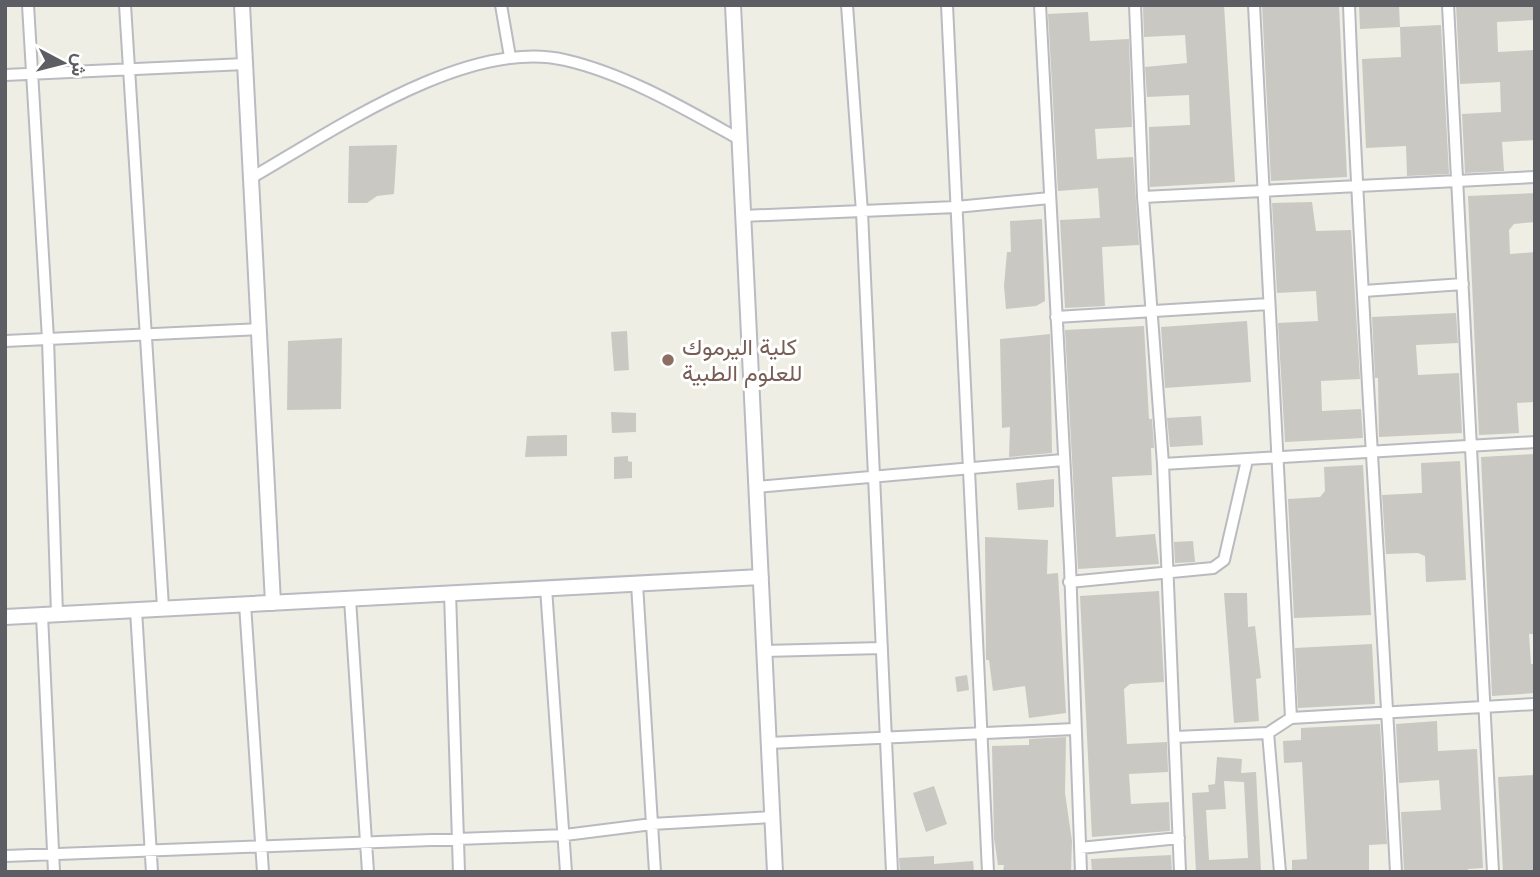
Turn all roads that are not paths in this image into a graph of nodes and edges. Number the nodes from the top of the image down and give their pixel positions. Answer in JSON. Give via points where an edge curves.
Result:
{"nodes":[{"id":1,"x":29,"y":5,"type":"edge"},
{"id":2,"x":125,"y":5,"type":"edge"},
{"id":3,"x":242,"y":5,"type":"edge"},
{"id":4,"x":501,"y":5,"type":"edge"},
{"id":5,"x":733,"y":5,"type":"edge"},
{"id":6,"x":847,"y":5,"type":"edge"},
{"id":7,"x":947,"y":5,"type":"edge"},
{"id":8,"x":1040,"y":5,"type":"edge"},
{"id":9,"x":1135,"y":5,"type":"edge"},
{"id":10,"x":1254,"y":5,"type":"edge"},
{"id":11,"x":1349,"y":5,"type":"edge"},
{"id":12,"x":1448,"y":5,"type":"edge"},
{"id":13,"x":510,"y":57,"type":"junction"},
{"id":14,"x":245,"y":64,"type":"junction"},
{"id":15,"x":129,"y":67,"type":"junction"},
{"id":16,"x":33,"y":72,"type":"junction"},
{"id":17,"x":5,"y":75,"type":"edge"},
{"id":18,"x":739,"y":139,"type":"junction"},
{"id":19,"x":1535,"y":177,"type":"edge"},
{"id":20,"x":251,"y":178,"type":"junction"},
{"id":21,"x":1456,"y":181,"type":"junction"},
{"id":22,"x":1356,"y":188,"type":"junction"},
{"id":23,"x":1263,"y":190,"type":"junction"},
{"id":24,"x":1143,"y":197,"type":"junction"},
{"id":25,"x":1050,"y":198,"type":"junction"},
{"id":26,"x":956,"y":207,"type":"junction"},
{"id":27,"x":862,"y":212,"type":"junction"},
{"id":28,"x":743,"y":216,"type":"junction"},
{"id":29,"x":1463,"y":284,"type":"junction"},
{"id":30,"x":1364,"y":291,"type":"junction"},
{"id":31,"x":1269,"y":304,"type":"junction"},
{"id":32,"x":1152,"y":309,"type":"junction"},
{"id":33,"x":1056,"y":317,"type":"junction"},
{"id":34,"x":259,"y":329,"type":"junction"},
{"id":35,"x":145,"y":334,"type":"junction"},
{"id":36,"x":48,"y":339,"type":"junction"},
{"id":37,"x":5,"y":341,"type":"edge"},
{"id":38,"x":1535,"y":442,"type":"edge"},
{"id":39,"x":1470,"y":447,"type":"junction"},
{"id":40,"x":1374,"y":451,"type":"junction"},
{"id":41,"x":1277,"y":457,"type":"junction"},
{"id":42,"x":1063,"y":460,"type":"junction"},
{"id":43,"x":1247,"y":460,"type":"junction"},
{"id":44,"x":1163,"y":464,"type":"junction"},
{"id":45,"x":970,"y":469,"type":"junction"},
{"id":46,"x":874,"y":477,"type":"junction"},
{"id":47,"x":756,"y":488,"type":"junction"},
{"id":48,"x":1168,"y":573,"type":"junction"},
{"id":49,"x":761,"y":577,"type":"junction"},
{"id":50,"x":1069,"y":582,"type":"junction"},
{"id":51,"x":637,"y":584,"type":"junction"},
{"id":52,"x":546,"y":588,"type":"junction"},
{"id":53,"x":450,"y":593,"type":"junction"},
{"id":54,"x":350,"y":598,"type":"junction"},
{"id":55,"x":273,"y":603,"type":"junction"},
{"id":56,"x":245,"y":604,"type":"junction"},
{"id":57,"x":163,"y":607,"type":"junction"},
{"id":58,"x":136,"y":610,"type":"junction"},
{"id":59,"x":57,"y":614,"type":"junction"},
{"id":60,"x":42,"y":615,"type":"junction"},
{"id":61,"x":5,"y":617,"type":"edge"},
{"id":62,"x":882,"y":648,"type":"junction"},
{"id":63,"x":764,"y":651,"type":"junction"},
{"id":64,"x":1535,"y":704,"type":"edge"},
{"id":65,"x":1483,"y":708,"type":"junction"},
{"id":66,"x":1388,"y":714,"type":"junction"},
{"id":67,"x":1291,"y":719,"type":"junction"},
{"id":68,"x":1074,"y":729,"type":"junction"},
{"id":69,"x":982,"y":733,"type":"junction"},
{"id":70,"x":1268,"y":733,"type":"junction"},
{"id":71,"x":886,"y":737,"type":"junction"},
{"id":72,"x":1175,"y":737,"type":"junction"},
{"id":73,"x":769,"y":743,"type":"junction"},
{"id":74,"x":772,"y":817,"type":"junction"},
{"id":75,"x":652,"y":824,"type":"junction"},
{"id":76,"x":565,"y":835,"type":"junction"},
{"id":77,"x":1179,"y":838,"type":"junction"},
{"id":78,"x":457,"y":839,"type":"junction"},
{"id":79,"x":366,"y":842,"type":"junction"},
{"id":80,"x":262,"y":847,"type":"junction"},
{"id":81,"x":1080,"y":848,"type":"junction"},
{"id":82,"x":152,"y":850,"type":"junction"},
{"id":83,"x":52,"y":854,"type":"junction"},
{"id":84,"x":5,"y":856,"type":"edge"},
{"id":85,"x":54,"y":872,"type":"edge"},
{"id":86,"x":152,"y":872,"type":"edge"},
{"id":87,"x":263,"y":872,"type":"edge"},
{"id":88,"x":368,"y":872,"type":"edge"},
{"id":89,"x":459,"y":872,"type":"edge"},
{"id":90,"x":566,"y":872,"type":"edge"},
{"id":91,"x":655,"y":872,"type":"edge"},
{"id":92,"x":775,"y":872,"type":"edge"},
{"id":93,"x":892,"y":872,"type":"edge"},
{"id":94,"x":988,"y":872,"type":"edge"},
{"id":95,"x":1081,"y":872,"type":"edge"},
{"id":96,"x":1180,"y":872,"type":"edge"},
{"id":97,"x":1280,"y":872,"type":"edge"},
{"id":98,"x":1396,"y":872,"type":"edge"},
{"id":99,"x":1493,"y":872,"type":"edge"}],
"edges":[{"from":1,"to":16,"type":"street"},
{"from":2,"to":15,"type":"street"},
{"from":3,"to":14,"type":"street"},
{"from":4,"to":13,"type":"street"},
{"from":5,"to":18,"type":"street"},
{"from":6,"to":27,"type":"street"},
{"from":7,"to":26,"type":"street"},
{"from":8,"to":25,"type":"street"},
{"from":9,"to":24,"type":"street"},
{"from":10,"to":23,"type":"street"},
{"from":11,"to":22,"type":"street"},
{"from":12,"to":21,"type":"street"},
{"from":13,"to":18,"type":"street","via":[[564,60],[600,72],[671,102]]},
{"from":13,"to":20,"type":"street","via":[[465,66],[434,79]]},
{"from":14,"to":15,"type":"street"},
{"from":14,"to":20,"type":"street"},
{"from":15,"to":16,"type":"street"},
{"from":15,"to":35,"type":"street"},
{"from":16,"to":17,"type":"street"},
{"from":16,"to":36,"type":"street"},
{"from":18,"to":28,"type":"street"},
{"from":19,"to":21,"type":"street"},
{"from":20,"to":34,"type":"street"},
{"from":21,"to":22,"type":"street"},
{"from":21,"to":29,"type":"street"},
{"from":22,"to":23,"type":"street"},
{"from":22,"to":30,"type":"street"},
{"from":23,"to":24,"type":"street"},
{"from":23,"to":31,"type":"street"},
{"from":24,"to":32,"type":"street"},
{"from":25,"to":26,"type":"street"},
{"from":25,"to":33,"type":"street"},
{"from":26,"to":27,"type":"street"},
{"from":26,"to":45,"type":"street"},
{"from":27,"to":28,"type":"street"},
{"from":27,"to":46,"type":"street"},
{"from":28,"to":47,"type":"street"},
{"from":29,"to":30,"type":"street"},
{"from":29,"to":39,"type":"street"},
{"from":30,"to":40,"type":"street"},
{"from":31,"to":32,"type":"street"},
{"from":31,"to":41,"type":"street"},
{"from":32,"to":33,"type":"street"},
{"from":32,"to":44,"type":"street"},
{"from":33,"to":42,"type":"street"},
{"from":34,"to":35,"type":"street"},
{"from":34,"to":55,"type":"street"},
{"from":35,"to":36,"type":"street"},
{"from":35,"to":57,"type":"street"},
{"from":36,"to":37,"type":"street"},
{"from":36,"to":59,"type":"street"},
{"from":38,"to":39,"type":"street"},
{"from":39,"to":40,"type":"street"},
{"from":39,"to":65,"type":"street"},
{"from":40,"to":41,"type":"street"},
{"from":40,"to":66,"type":"street"},
{"from":41,"to":43,"type":"street"},
{"from":41,"to":67,"type":"street"},
{"from":42,"to":45,"type":"street"},
{"from":42,"to":50,"type":"street"},
{"from":43,"to":44,"type":"street"},
{"from":43,"to":48,"type":"street","via":[[1224,560],[1213,568]]},
{"from":44,"to":48,"type":"street"},
{"from":45,"to":46,"type":"street"},
{"from":45,"to":69,"type":"street"},
{"from":46,"to":47,"type":"street"},
{"from":46,"to":62,"type":"street"},
{"from":47,"to":49,"type":"street"},
{"from":48,"to":50,"type":"street"},
{"from":48,"to":72,"type":"street"},
{"from":49,"to":51,"type":"street"},
{"from":49,"to":63,"type":"street"},
{"from":50,"to":68,"type":"street"},
{"from":51,"to":52,"type":"street"},
{"from":51,"to":75,"type":"street"},
{"from":52,"to":53,"type":"street"},
{"from":52,"to":76,"type":"street"},
{"from":53,"to":54,"type":"street"},
{"from":53,"to":78,"type":"street"},
{"from":54,"to":55,"type":"street"},
{"from":54,"to":79,"type":"street"},
{"from":55,"to":56,"type":"street"},
{"from":56,"to":57,"type":"street"},
{"from":56,"to":80,"type":"street"},
{"from":57,"to":58,"type":"street"},
{"from":58,"to":59,"type":"street"},
{"from":58,"to":82,"type":"street"},
{"from":59,"to":60,"type":"street"},
{"from":60,"to":61,"type":"street"},
{"from":60,"to":83,"type":"street"},
{"from":62,"to":63,"type":"street"},
{"from":62,"to":71,"type":"street"},
{"from":63,"to":73,"type":"street"},
{"from":64,"to":65,"type":"street"},
{"from":65,"to":66,"type":"street"},
{"from":65,"to":99,"type":"street"},
{"from":66,"to":67,"type":"street"},
{"from":66,"to":98,"type":"street"},
{"from":67,"to":70,"type":"street"},
{"from":68,"to":69,"type":"street"},
{"from":68,"to":81,"type":"street"},
{"from":69,"to":71,"type":"street"},
{"from":69,"to":94,"type":"street"},
{"from":70,"to":72,"type":"street"},
{"from":70,"to":97,"type":"street"},
{"from":71,"to":73,"type":"street"},
{"from":71,"to":93,"type":"street"},
{"from":72,"to":77,"type":"street"},
{"from":73,"to":74,"type":"street"},
{"from":74,"to":75,"type":"street"},
{"from":74,"to":92,"type":"street"},
{"from":75,"to":76,"type":"street"},
{"from":75,"to":91,"type":"street"},
{"from":76,"to":78,"type":"street"},
{"from":76,"to":90,"type":"street"},
{"from":77,"to":81,"type":"street"},
{"from":77,"to":96,"type":"street"},
{"from":78,"to":79,"type":"street"},
{"from":78,"to":89,"type":"street"},
{"from":79,"to":80,"type":"street"},
{"from":79,"to":88,"type":"street"},
{"from":80,"to":82,"type":"street"},
{"from":80,"to":87,"type":"street"},
{"from":81,"to":95,"type":"street"},
{"from":82,"to":83,"type":"street"},
{"from":82,"to":86,"type":"street"},
{"from":83,"to":84,"type":"street"},
{"from":83,"to":85,"type":"street"}]}
